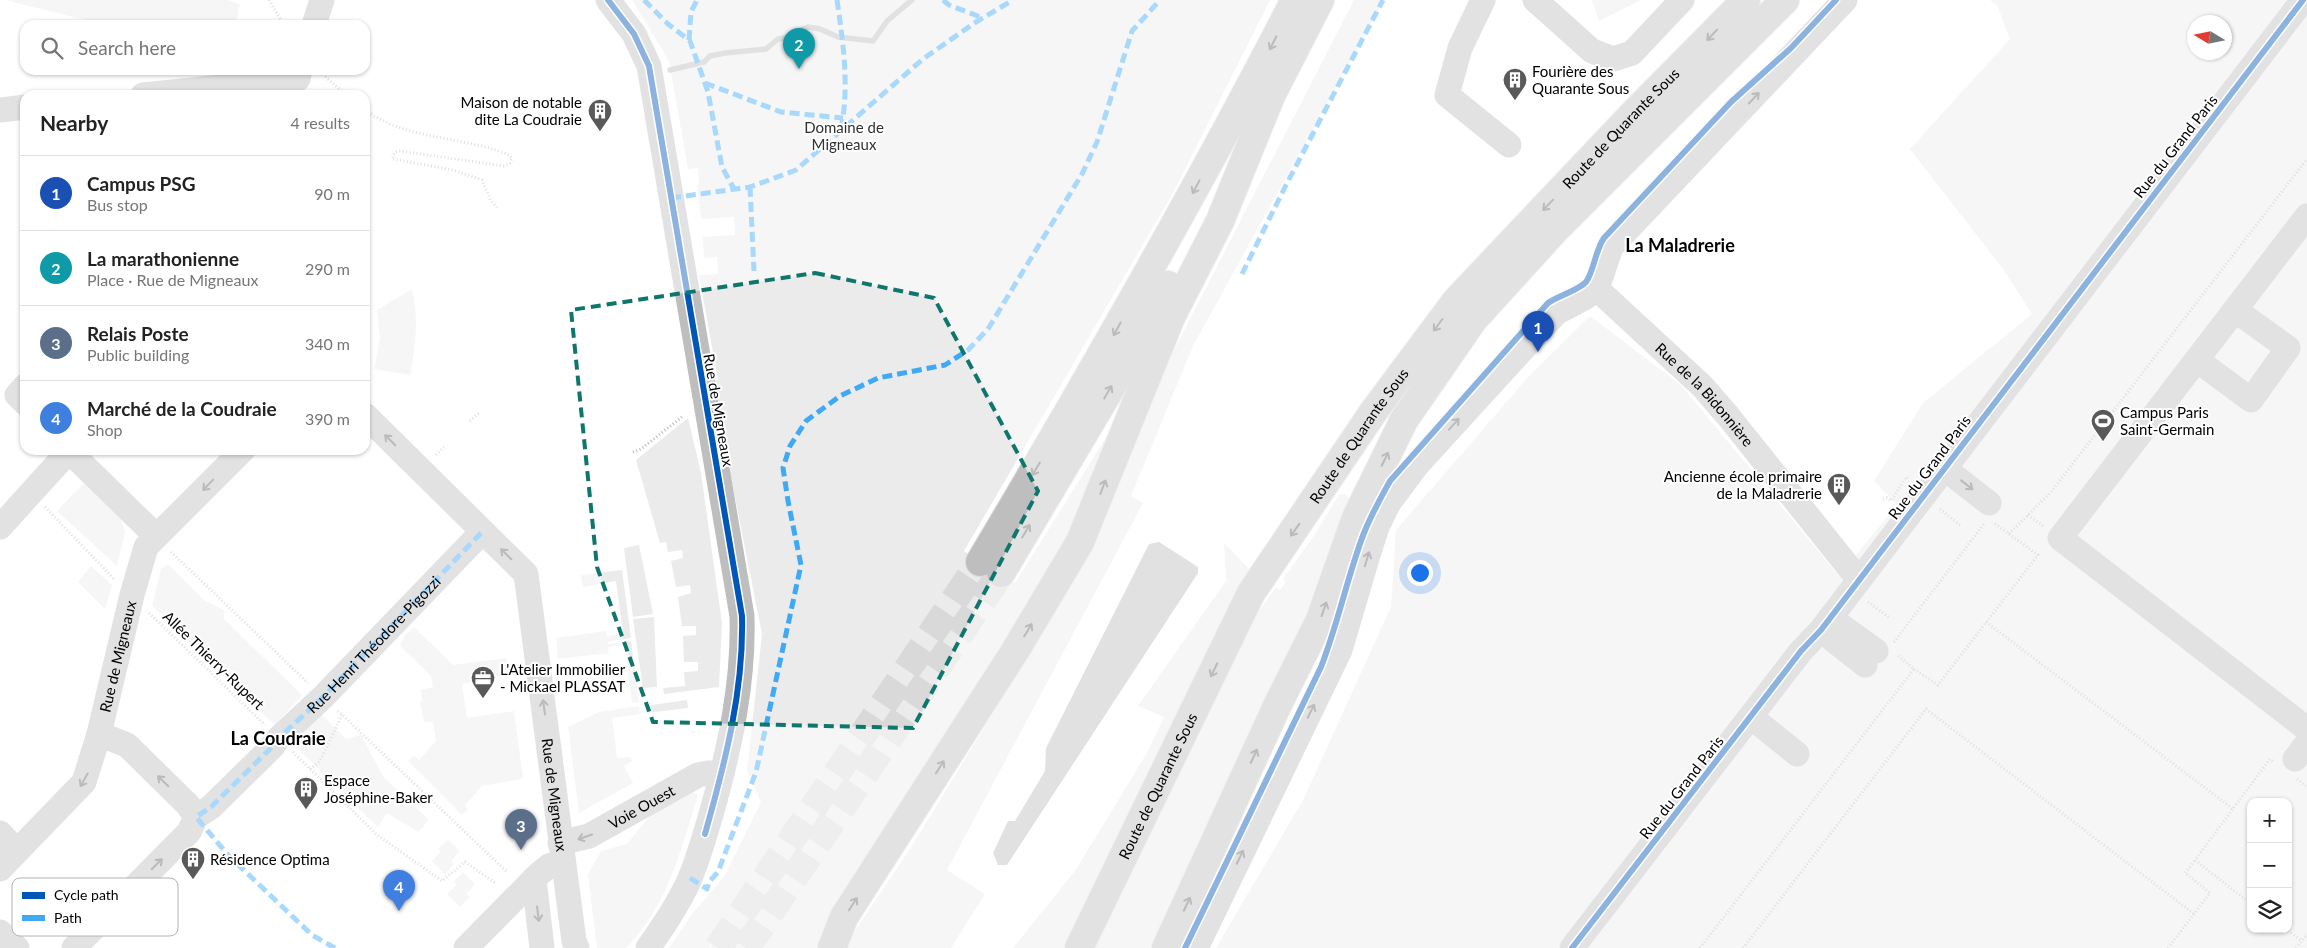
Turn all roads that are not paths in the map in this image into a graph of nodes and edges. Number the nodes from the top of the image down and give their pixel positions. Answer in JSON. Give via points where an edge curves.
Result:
{"nodes":[{"id":1,"x":322,"y":0,"type":"edge"},
{"id":2,"x":608,"y":0,"type":"edge"},
{"id":3,"x":1295,"y":0,"type":"edge"},
{"id":4,"x":1320,"y":0,"type":"edge"},
{"id":5,"x":1483,"y":0,"type":"edge"},
{"id":6,"x":1535,"y":0,"type":"edge"},
{"id":7,"x":1682,"y":0,"type":"edge"},
{"id":8,"x":1746,"y":0,"type":"edge"},
{"id":9,"x":1785,"y":0,"type":"edge"},
{"id":10,"x":1845,"y":0,"type":"edge"},
{"id":11,"x":2303,"y":0,"type":"edge"},
{"id":12,"x":316,"y":20,"type":"edge"},
{"id":13,"x":299,"y":75,"type":"edge"},
{"id":14,"x":191,"y":90,"type":"edge"},
{"id":15,"x":1272,"y":93,"type":"junction"},
{"id":16,"x":20,"y":108,"type":"edge"},
{"id":17,"x":0,"y":110,"type":"edge"},
{"id":18,"x":1509,"y":146,"type":"dead end"},
{"id":19,"x":2307,"y":216,"type":"edge"},
{"id":20,"x":1597,"y":289,"type":"junction"},
{"id":21,"x":2235,"y":310,"type":"junction"},
{"id":22,"x":2197,"y":360,"type":"junction"},
{"id":23,"x":370,"y":420,"type":"edge"},
{"id":24,"x":65,"y":455,"type":"edge"},
{"id":25,"x":74,"y":455,"type":"edge"},
{"id":26,"x":238,"y":455,"type":"edge"},
{"id":27,"x":1949,"y":461,"type":"junction"},
{"id":28,"x":1995,"y":496,"type":"dead end"},
{"id":29,"x":0,"y":527,"type":"edge"},
{"id":30,"x":482,"y":532,"type":"junction"},
{"id":31,"x":156,"y":536,"type":"junction"},
{"id":32,"x":1862,"y":590,"type":"junction"},
{"id":33,"x":1825,"y":624,"type":"junction"},
{"id":34,"x":1881,"y":655,"type":"road end"},
{"id":35,"x":1751,"y":717,"type":"junction"},
{"id":36,"x":2307,"y":729,"type":"edge"},
{"id":37,"x":99,"y":734,"type":"junction"},
{"id":38,"x":1797,"y":754,"type":"dead end"},
{"id":39,"x":722,"y":773,"type":"junction"},
{"id":40,"x":196,"y":817,"type":"junction"},
{"id":41,"x":0,"y":833,"type":"edge"},
{"id":42,"x":17,"y":851,"type":"junction"},
{"id":43,"x":561,"y":852,"type":"junction"},
{"id":44,"x":0,"y":869,"type":"edge"},
{"id":45,"x":143,"y":878,"type":"edge"},
{"id":46,"x":534,"y":879,"type":"junction"},
{"id":47,"x":0,"y":932,"type":"edge"},
{"id":48,"x":86,"y":936,"type":"edge"},
{"id":49,"x":575,"y":946,"type":"edge"},
{"id":50,"x":17,"y":948,"type":"edge"},
{"id":51,"x":74,"y":948,"type":"edge"},
{"id":52,"x":466,"y":948,"type":"edge"},
{"id":53,"x":542,"y":948,"type":"edge"},
{"id":54,"x":648,"y":948,"type":"edge"},
{"id":55,"x":832,"y":948,"type":"edge"},
{"id":56,"x":1079,"y":948,"type":"edge"},
{"id":57,"x":1166,"y":948,"type":"edge"},
{"id":58,"x":1196,"y":948,"type":"edge"},
{"id":59,"x":1572,"y":948,"type":"edge"}],
"edges":[{"from":1,"to":12,"type":"street"},
{"from":2,"to":39,"type":"street","name":"Rue de Migneaux","via":[[634,34],[649,66],[742,616],[739,676]]},
{"from":3,"to":15,"type":"main road","one_way":true,"via":[[1088,380],[991,568],[1116,377]]},
{"from":4,"to":15,"type":"main road"},
{"from":5,"to":18,"type":"street","via":[[1460,48],[1447,95]]},
{"from":6,"to":7,"type":"street","via":[[1592,51],[1613,59],[1632,53]]},
{"from":8,"to":56,"type":"main road","name":"Route de Quarante Sous","one_way":true,"via":[[1456,301],[1374,411],[1251,593]]},
{"from":57,"to":9,"type":"main road","name":"Route de Quarante Sous","one_way":true,"via":[[1320,620],[1356,518],[1404,420],[1473,320],[1555,230]]},
{"from":20,"to":10,"type":"street","one_way":true,"via":[[1612,247]]},
{"from":11,"to":27,"type":"street","name":"Rue du Grand Paris"},
{"from":13,"to":14,"type":"street","via":[[298,79]]},
{"from":55,"to":15,"type":"main road","one_way":true,"via":[[844,917],[1015,651],[1080,542],[1171,317],[1220,221]]},
{"from":16,"to":17,"type":"street"},
{"from":19,"to":21,"type":"street"},
{"from":20,"to":32,"type":"street","name":"Rue de la Bidonnière","via":[[1715,401]]},
{"from":58,"to":20,"type":"street","one_way":true,"via":[[1340,650],[1374,536],[1388,504],[1417,465],[1556,313]]},
{"from":21,"to":22,"type":"street"},
{"from":21,"to":22,"type":"street","via":[[2288,348],[2251,400]]},
{"from":22,"to":36,"type":"street","via":[[2060,538]]},
{"from":30,"to":23,"type":"street","name":"Rue de Migneaux","one_way":true},
{"from":24,"to":29,"type":"street"},
{"from":25,"to":31,"type":"street"},
{"from":26,"to":31,"type":"street","name":"Rue de Migneaux","one_way":true},
{"from":27,"to":28,"type":"street"},
{"from":27,"to":32,"type":"street","name":"Rue du Grand Paris"},
{"from":30,"to":40,"type":"street","name":"Rue Henri Théodore-Pigozzi","via":[[323,697],[211,807]]},
{"from":43,"to":30,"type":"street","name":"Rue de Migneaux","one_way":true,"via":[[526,574]]},
{"from":31,"to":37,"type":"street","name":"Rue de Migneaux","via":[[146,547],[134,585]]},
{"from":32,"to":33,"type":"street","name":"Rue du Grand Paris"},
{"from":33,"to":34,"type":"street"},
{"from":33,"to":35,"type":"street","name":"Rue du Grand Paris"},
{"from":35,"to":38,"type":"street"},
{"from":35,"to":59,"type":"street","name":"Rue du Grand Paris"},
{"from":40,"to":37,"type":"street","one_way":true,"via":[[188,805],[127,746]]},
{"from":37,"to":42,"type":"street","name":"Rue de Migneaux","one_way":true,"via":[[84,782]]},
{"from":39,"to":43,"type":"street","name":"Voie Ouest","one_way":true,"via":[[698,775]]},
{"from":39,"to":54,"type":"street","name":"Rue de Migneaux","via":[[687,885]]},
{"from":45,"to":40,"type":"street","name":"Rue Henri Théodore-Pigozzi","one_way":true,"via":[[189,832]]},
{"from":41,"to":42,"type":"street"},
{"from":42,"to":44,"type":"street","name":"Rue de Migneaux"},
{"from":43,"to":46,"type":"street","name":"Voie Ouest"},
{"from":43,"to":49,"type":"street","name":"Rue de Migneaux"},
{"from":46,"to":52,"type":"street","name":"Voie Ouest"},
{"from":46,"to":53,"type":"street","one_way":true},
{"from":47,"to":50,"type":"street"},
{"from":51,"to":48,"type":"street","name":"Rue Henri Théodore-Pigozzi","one_way":true}]}
